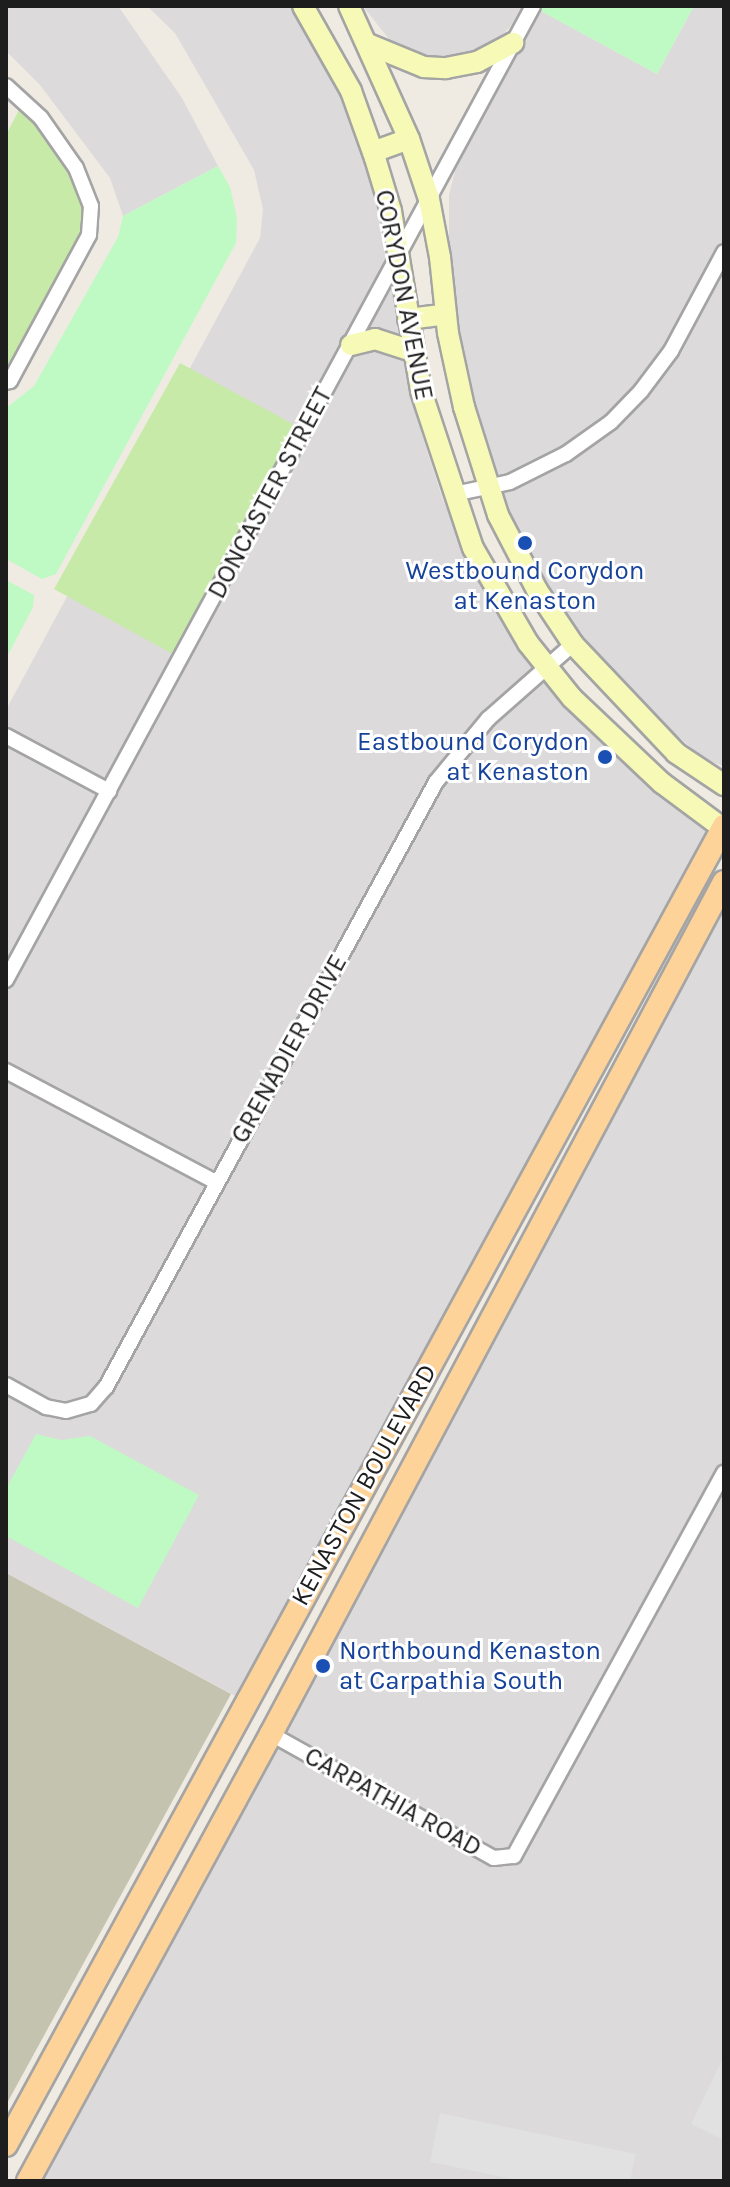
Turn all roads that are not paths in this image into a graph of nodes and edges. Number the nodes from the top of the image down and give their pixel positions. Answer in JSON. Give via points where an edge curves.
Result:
{"nodes":[{"id":1,"x":303,"y":6,"type":"edge"},
{"id":2,"x":349,"y":6,"type":"edge"},
{"id":3,"x":533,"y":6,"type":"edge"},
{"id":4,"x":513,"y":43,"type":"junction"},
{"id":5,"x":368,"y":44,"type":"junction"},
{"id":6,"x":6,"y":86,"type":"edge"},
{"id":7,"x":409,"y":139,"type":"junction"},
{"id":8,"x":373,"y":152,"type":"junction"},
{"id":9,"x":429,"y":199,"type":"junction"},
{"id":10,"x":724,"y":252,"type":"edge"},
{"id":11,"x":398,"y":258,"type":"junction"},
{"id":12,"x":446,"y":314,"type":"junction"},
{"id":13,"x":408,"y":319,"type":"junction"},
{"id":14,"x":351,"y":345,"type":"junction"},
{"id":15,"x":412,"y":351,"type":"junction"},
{"id":16,"x":6,"y":382,"type":"edge"},
{"id":17,"x":488,"y":488,"type":"junction"},
{"id":18,"x":454,"y":494,"type":"junction"},
{"id":19,"x":573,"y":644,"type":"junction"},
{"id":20,"x":545,"y":667,"type":"junction"},
{"id":21,"x":6,"y":736,"type":"edge"},
{"id":22,"x":724,"y":785,"type":"edge"},
{"id":23,"x":109,"y":791,"type":"junction"},
{"id":24,"x":724,"y":828,"type":"edge"},
{"id":25,"x":724,"y":882,"type":"edge"},
{"id":26,"x":6,"y":980,"type":"edge"},
{"id":27,"x":6,"y":1071,"type":"edge"},
{"id":28,"x":216,"y":1182,"type":"junction"},
{"id":29,"x":6,"y":1385,"type":"edge"},
{"id":30,"x":724,"y":1473,"type":"edge"},
{"id":31,"x":271,"y":1734,"type":"junction"},
{"id":32,"x":6,"y":2145,"type":"edge"},
{"id":33,"x":28,"y":2181,"type":"edge"}],
"edges":[{"from":1,"to":8,"type":"main road","name":"CORYDON AVENUE","via":[[351,91]]},
{"from":2,"to":5,"type":"main road","name":"CORYDON AVENUE"},
{"from":3,"to":4,"type":"street","name":"DONCASTER STREET"},
{"from":4,"to":5,"type":"main road","via":[[477,62],[446,68],[424,67]]},
{"from":4,"to":9,"type":"street","name":"DONCASTER STREET"},
{"from":5,"to":7,"type":"main road","name":"CORYDON AVENUE"},
{"from":6,"to":16,"type":"street","via":[[41,118],[76,168],[91,206],[89,235]]},
{"from":7,"to":8,"type":"main road"},
{"from":7,"to":9,"type":"main road","name":"CORYDON AVENUE"},
{"from":8,"to":11,"type":"main road","name":"CORYDON AVENUE"},
{"from":9,"to":11,"type":"street","name":"DONCASTER STREET"},
{"from":9,"to":12,"type":"main road","name":"CORYDON AVENUE"},
{"from":10,"to":17,"type":"street","via":[[671,351],[611,422],[566,454]]},
{"from":11,"to":13,"type":"main road","name":"CORYDON AVENUE"},
{"from":11,"to":14,"type":"street","name":"DONCASTER STREET"},
{"from":12,"to":13,"type":"main road"},
{"from":12,"to":17,"type":"main road","name":"CORYDON AVENUE","via":[[464,407]]},
{"from":13,"to":15,"type":"main road","name":"CORYDON AVENUE"},
{"from":14,"to":15,"type":"main road","via":[[375,339]]},
{"from":14,"to":23,"type":"street","name":"DONCASTER STREET"},
{"from":15,"to":18,"type":"main road","name":"CORYDON AVENUE"},
{"from":17,"to":18,"type":"street"},
{"from":17,"to":19,"type":"main road","name":"CORYDON AVENUE","via":[[537,590]]},
{"from":18,"to":20,"type":"main road","name":"CORYDON AVENUE","via":[[473,548]]},
{"from":19,"to":20,"type":"street","name":"GRENADIER DRIVE"},
{"from":19,"to":22,"type":"main road","name":"CORYDON AVENUE","via":[[676,753]]},
{"from":20,"to":24,"type":"main road","name":"CORYDON AVENUE","via":[[662,783]]},
{"from":20,"to":28,"type":"street","name":"GRENADIER DRIVE","via":[[488,719],[436,782]]},
{"from":21,"to":23,"type":"street"},
{"from":23,"to":26,"type":"street","name":"DONCASTER STREET"},
{"from":24,"to":32,"type":"main road","name":"KENASTON BOULEVARD"},
{"from":25,"to":31,"type":"main road","name":"KENASTON BOULEVARD"},
{"from":27,"to":28,"type":"street"},
{"from":28,"to":29,"type":"street","name":"GRENADIER DRIVE","via":[[106,1387],[91,1404],[66,1411],[46,1407]]},
{"from":30,"to":31,"type":"street","name":"CARPATHIA ROAD","via":[[514,1856],[494,1858]]},
{"from":31,"to":33,"type":"main road","name":"KENASTON BOULEVARD"}]}
